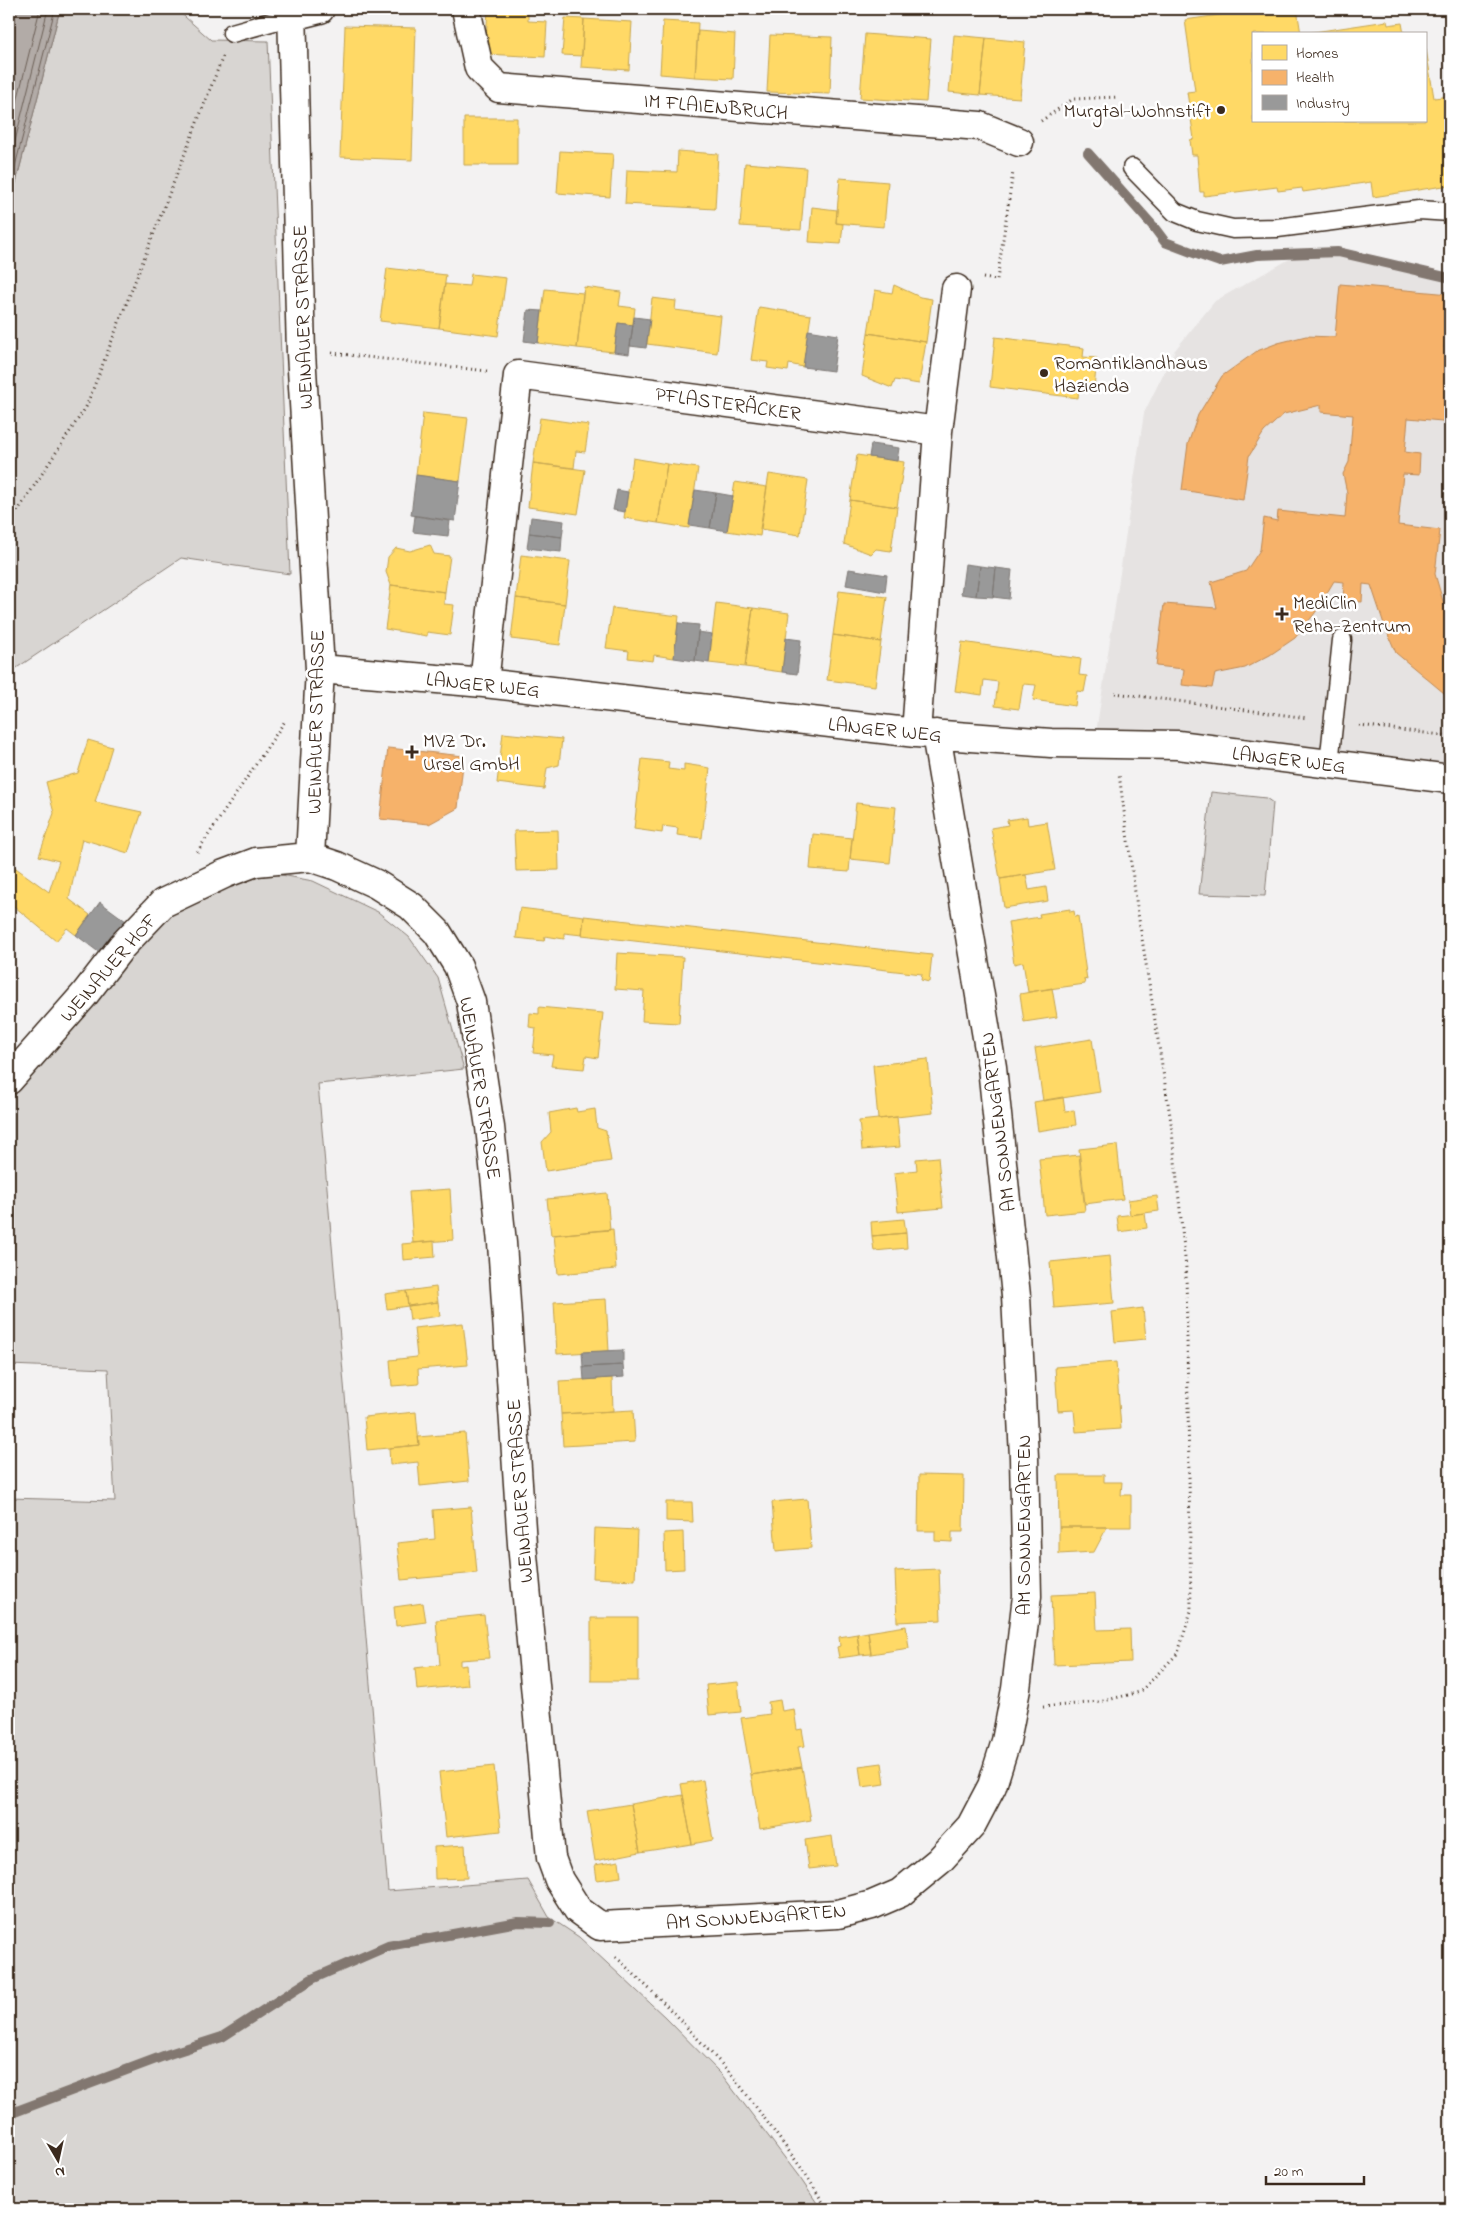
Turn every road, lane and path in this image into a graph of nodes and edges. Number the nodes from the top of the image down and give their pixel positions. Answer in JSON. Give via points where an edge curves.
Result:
{"nodes":[{"id":1,"x":320,"y":9,"type":"edge"},
{"id":2,"x":466,"y":9,"type":"edge"},
{"id":3,"x":292,"y":12,"type":"edge"},
{"id":4,"x":232,"y":33,"type":"joint"},
{"id":5,"x":1118,"y":97,"type":"dead end"},
{"id":6,"x":1019,"y":142,"type":"junction"},
{"id":7,"x":1132,"y":168,"type":"dead end"},
{"id":8,"x":1450,"y":212,"type":"edge"},
{"id":9,"x":956,"y":289,"type":"joint"},
{"id":10,"x":302,"y":353,"type":"junction"},
{"id":11,"x":518,"y":374,"type":"junction"},
{"id":12,"x":938,"y":431,"type":"junction"},
{"id":13,"x":9,"y":524,"type":"edge"},
{"id":14,"x":1342,"y":640,"type":"dead end"},
{"id":15,"x":320,"y":669,"type":"junction"},
{"id":16,"x":484,"y":683,"type":"junction"},
{"id":17,"x":1115,"y":693,"type":"dead end"},
{"id":18,"x":288,"y":717,"type":"dead end"},
{"id":19,"x":1333,"y":722,"type":"junction"},
{"id":20,"x":926,"y":734,"type":"junction"},
{"id":21,"x":1450,"y":736,"type":"edge"},
{"id":22,"x":1115,"y":744,"type":"junction"},
{"id":23,"x":1329,"y":764,"type":"junction"},
{"id":24,"x":1450,"y":779,"type":"edge"},
{"id":25,"x":196,"y":854,"type":"dead end"},
{"id":26,"x":310,"y":857,"type":"junction"},
{"id":27,"x":9,"y":1080,"type":"edge"},
{"id":28,"x":1012,"y":1709,"type":"junction"},
{"id":29,"x":600,"y":1926,"type":"junction"},
{"id":30,"x":827,"y":2209,"type":"edge"}],
"edges":[{"from":1,"to":3,"type":"street"},
{"from":2,"to":6,"type":"street","name":"IM FLAIENBRUCH","via":[[479,68],[499,88],[980,126]]},
{"from":3,"to":4,"type":"lane"},
{"from":3,"to":10,"type":"street","name":"WEINAUER STRASSE"},
{"from":4,"to":13,"type":"path","via":[[86,407]]},
{"from":5,"to":6,"type":"path","via":[[1073,99],[1039,122]]},
{"from":6,"to":9,"type":"path","via":[[1009,188],[997,280],[964,274]]},
{"from":7,"to":8,"type":"lane","via":[[1175,212],[1233,229],[1277,228],[1419,210]]},
{"from":9,"to":12,"type":"street"},
{"from":10,"to":11,"type":"path"},
{"from":10,"to":15,"type":"street","name":"WEINAUER STRASSE"},
{"from":11,"to":12,"type":"street","name":"PFLASTERÄCKER"},
{"from":11,"to":16,"type":"street"},
{"from":12,"to":20,"type":"street"},
{"from":14,"to":19,"type":"lane"},
{"from":15,"to":16,"type":"street","name":"LANGER WEG"},
{"from":15,"to":26,"type":"street","name":"WEINAUER STRASSE"},
{"from":16,"to":20,"type":"street","name":"LANGER WEG"},
{"from":17,"to":19,"type":"path"},
{"from":18,"to":25,"type":"path"},
{"from":19,"to":21,"type":"path"},
{"from":19,"to":23,"type":"lane"},
{"from":20,"to":22,"type":"street","name":"LANGER WEG"},
{"from":20,"to":28,"type":"street","name":"AM SONNENGARTEN","via":[[992,1067],[1016,1296],[1027,1596]]},
{"from":22,"to":23,"type":"street","name":"LANGER WEG","via":[[1178,745]]},
{"from":22,"to":28,"type":"path","via":[[1171,1122],[1186,1268],[1191,1611],[1178,1653],[1140,1692],[1099,1702]]},
{"from":23,"to":24,"type":"street","name":"LANGER WEG"},
{"from":26,"to":27,"type":"street","name":"WEINAUER HOF","via":[[256,862],[163,903],[122,946],[84,996]]},
{"from":26,"to":29,"type":"street","name":"WEINAUER STRASSE","via":[[376,884],[411,906],[443,941],[458,966],[471,1002],[490,1127],[502,1243],[522,1544],[551,1858],[559,1880],[578,1910]]},
{"from":28,"to":29,"type":"street","name":"AM SONNENGARTEN","via":[[992,1786],[971,1826],[940,1861],[900,1893],[838,1914]]},
{"from":29,"to":30,"type":"path","via":[[604,1945],[733,2076],[805,2173]]}]}
